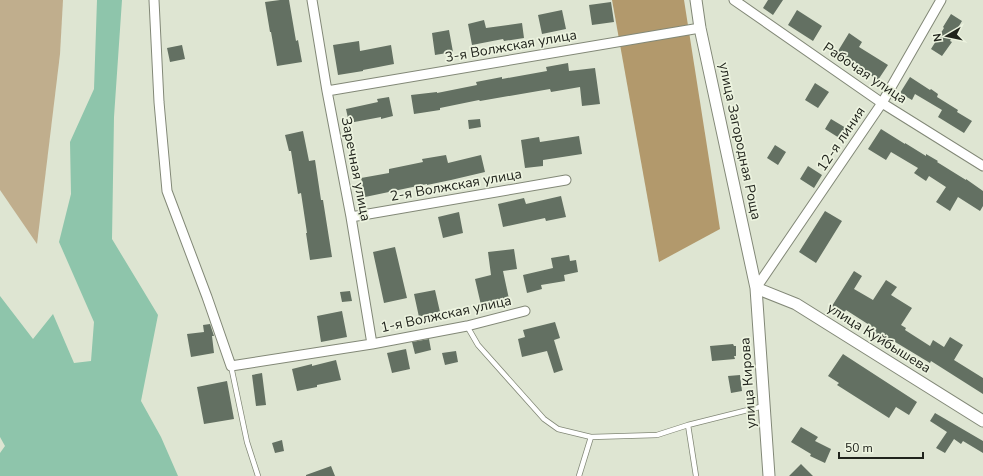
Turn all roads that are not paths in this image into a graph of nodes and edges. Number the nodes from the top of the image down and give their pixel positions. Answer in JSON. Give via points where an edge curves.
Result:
{"nodes":[{"id":1,"x":154,"y":0,"type":"edge"},
{"id":2,"x":312,"y":0,"type":"edge"},
{"id":3,"x":696,"y":0,"type":"edge"},
{"id":4,"x":734,"y":0,"type":"edge"},
{"id":5,"x":942,"y":0,"type":"edge"},
{"id":6,"x":700,"y":28,"type":"junction"},
{"id":7,"x":327,"y":91,"type":"junction"},
{"id":8,"x":882,"y":103,"type":"junction"},
{"id":9,"x":983,"y":166,"type":"edge"},
{"id":10,"x":566,"y":180,"type":"dead end"},
{"id":11,"x":351,"y":217,"type":"junction"},
{"id":12,"x":756,"y":288,"type":"junction"},
{"id":13,"x":525,"y":311,"type":"dead end"},
{"id":14,"x":467,"y":326,"type":"junction"},
{"id":15,"x":372,"y":344,"type":"junction"},
{"id":16,"x":231,"y":366,"type":"junction"},
{"id":17,"x":764,"y":406,"type":"junction"},
{"id":18,"x":983,"y":421,"type":"edge"},
{"id":19,"x":688,"y":425,"type":"junction"},
{"id":20,"x":591,"y":437,"type":"junction"},
{"id":21,"x":258,"y":476,"type":"edge"},
{"id":22,"x":579,"y":476,"type":"edge"},
{"id":23,"x":696,"y":476,"type":"edge"},
{"id":24,"x":769,"y":476,"type":"edge"}],
"edges":[{"from":1,"to":16,"type":"street","via":[[167,190]]},
{"from":2,"to":7,"type":"street","name":"Заречная улица"},
{"from":3,"to":6,"type":"street","name":"улица Загородная Роща"},
{"from":4,"to":8,"type":"street","name":"Рабочая улица"},
{"from":5,"to":8,"type":"street","name":"12-я линия"},
{"from":6,"to":7,"type":"street","name":"3-я Волжская улица"},
{"from":6,"to":12,"type":"street","name":"улица Загородная Роща"},
{"from":7,"to":11,"type":"street","name":"Заречная улица"},
{"from":8,"to":9,"type":"street","name":"Рабочая улица"},
{"from":8,"to":12,"type":"street","name":"12-я линия"},
{"from":10,"to":11,"type":"street","name":"2-я Волжская улица"},
{"from":11,"to":15,"type":"street","name":"Заречная улица"},
{"from":12,"to":17,"type":"street","name":"улица Кирова"},
{"from":12,"to":18,"type":"street","name":"улица Куйбышева","via":[[796,304]]},
{"from":13,"to":14,"type":"street","name":"1-я Волжская улица"},
{"from":14,"to":15,"type":"street","name":"1-я Волжская улица"},
{"from":14,"to":20,"type":"lane","via":[[478,344],[544,419],[558,429]]},
{"from":15,"to":16,"type":"street","name":"1-я Волжская улица"},
{"from":16,"to":21,"type":"lane","via":[[247,442]]},
{"from":17,"to":19,"type":"lane"},
{"from":17,"to":24,"type":"street","name":"улица Кирова"},
{"from":19,"to":20,"type":"lane","via":[[657,435]]},
{"from":19,"to":23,"type":"lane"},
{"from":20,"to":22,"type":"lane"}]}
